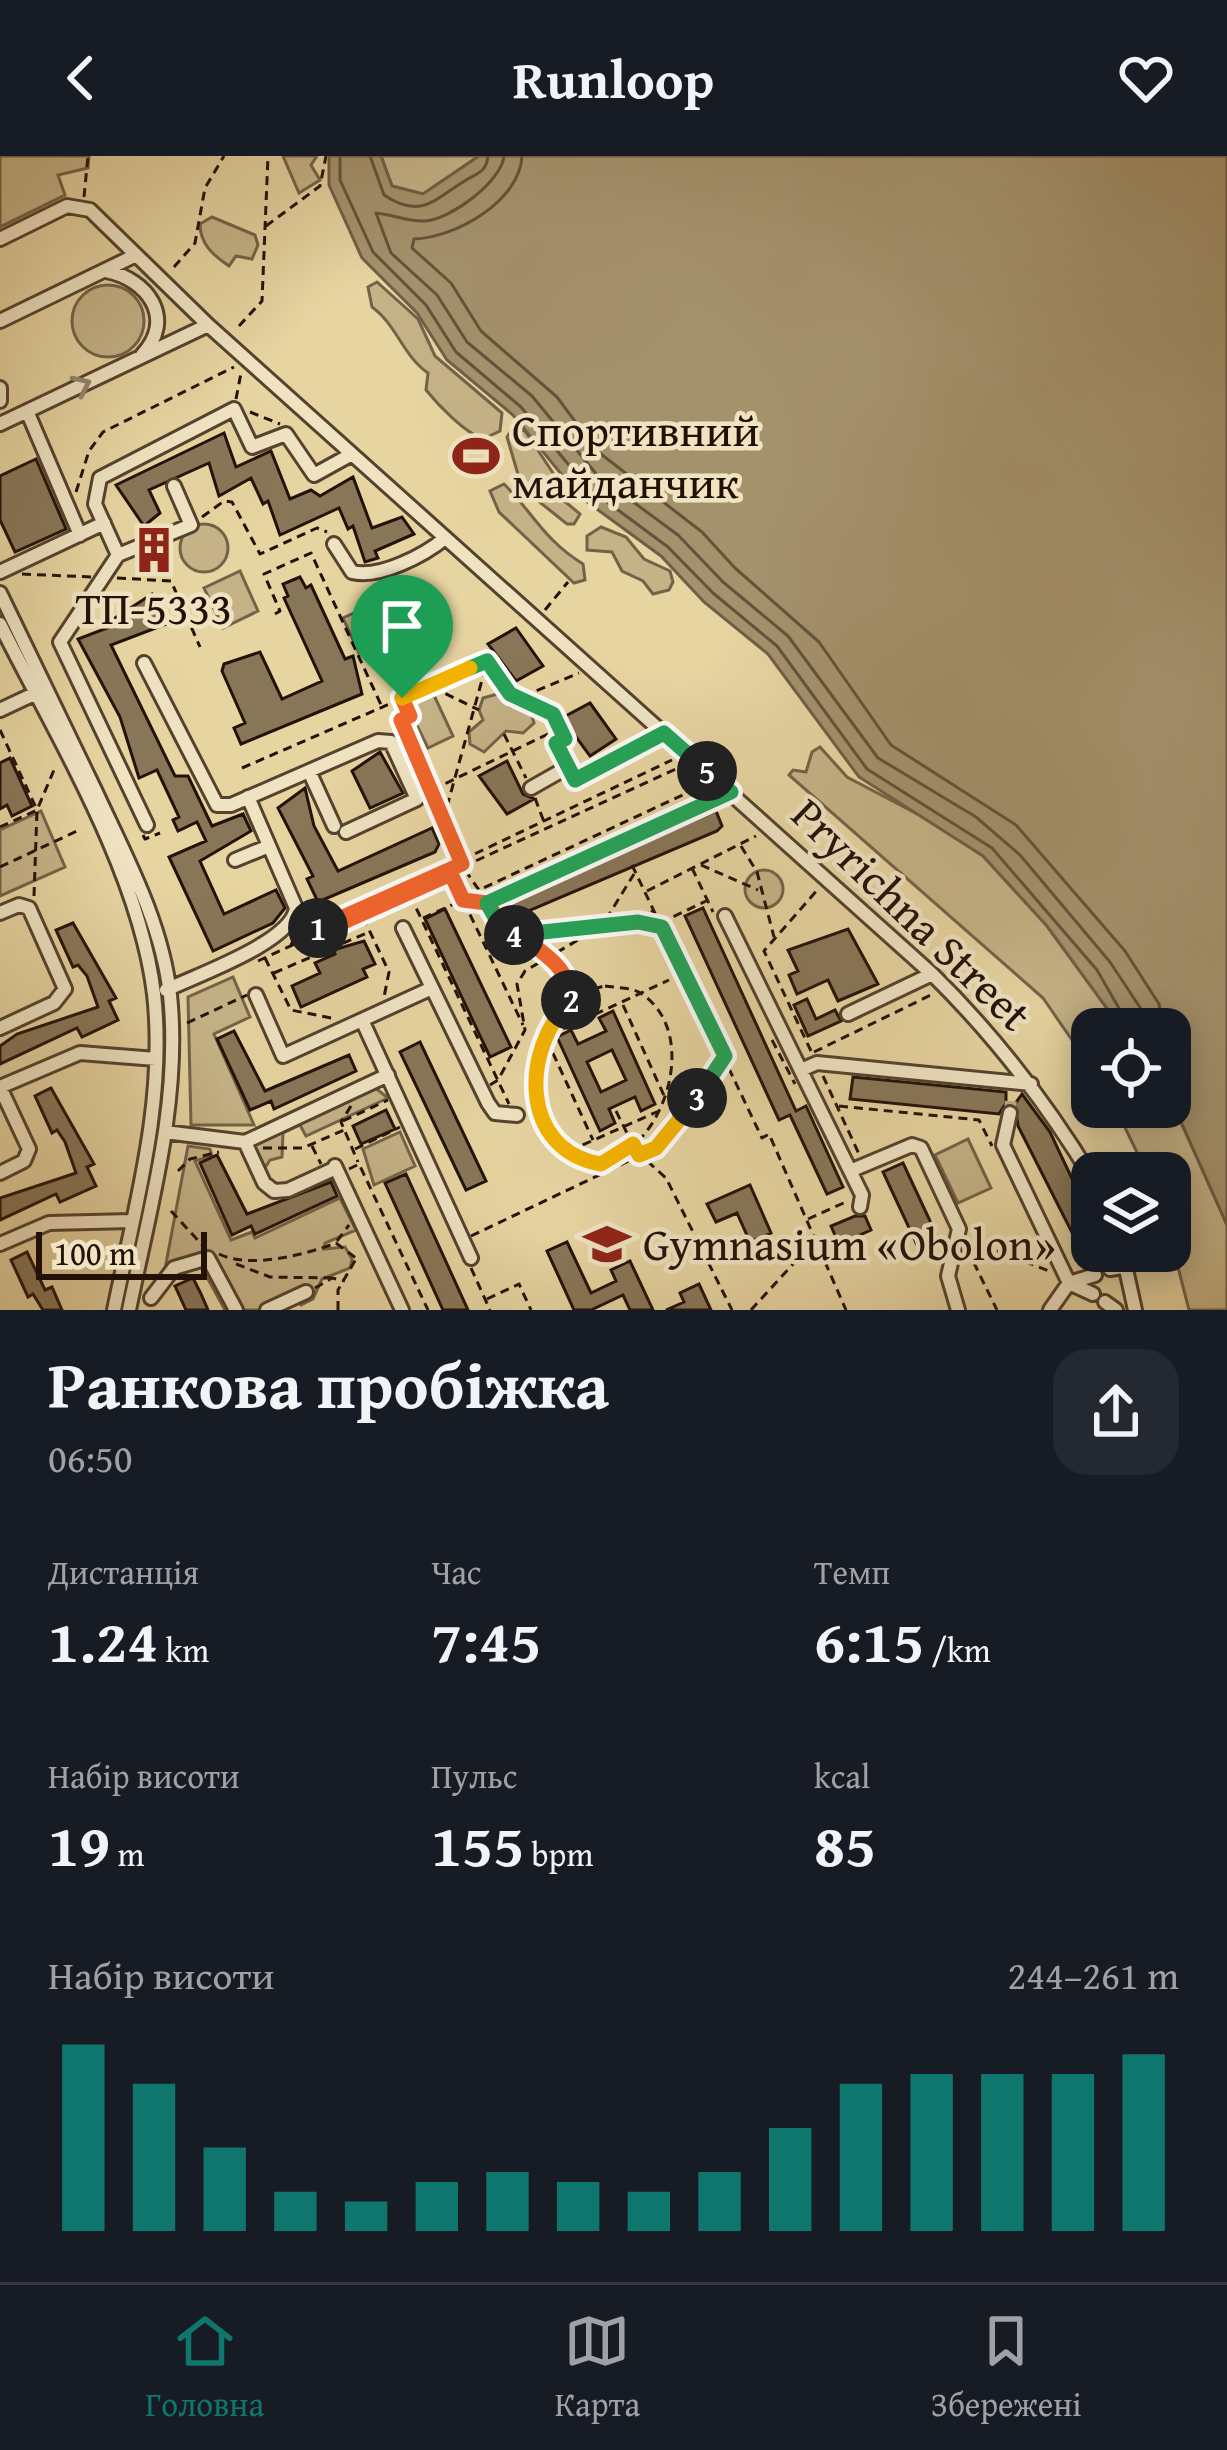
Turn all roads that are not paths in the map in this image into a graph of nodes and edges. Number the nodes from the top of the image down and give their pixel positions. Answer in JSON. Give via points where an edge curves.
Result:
{"nodes":[{"id":1,"x":0,"y":239,"type":"edge"},
{"id":2,"x":134,"y":256,"type":"junction"},
{"id":3,"x":103,"y":270,"type":"junction"},
{"id":4,"x":0,"y":321,"type":"edge"},
{"id":5,"x":208,"y":325,"type":"junction"},
{"id":6,"x":136,"y":360,"type":"junction"},
{"id":7,"x":0,"y":388,"type":"edge"},
{"id":8,"x":0,"y":401,"type":"edge"},
{"id":9,"x":27,"y":411,"type":"junction"},
{"id":10,"x":0,"y":424,"type":"edge"},
{"id":11,"x":352,"y":454,"type":"junction"},
{"id":12,"x":174,"y":486,"type":"dead end"},
{"id":13,"x":104,"y":523,"type":"junction"},
{"id":14,"x":80,"y":535,"type":"junction"},
{"id":15,"x":446,"y":538,"type":"junction"},
{"id":16,"x":334,"y":544,"type":"road end"},
{"id":17,"x":118,"y":554,"type":"junction"},
{"id":18,"x":0,"y":572,"type":"edge"},
{"id":19,"x":0,"y":593,"type":"edge"},
{"id":20,"x":0,"y":624,"type":"edge"},
{"id":21,"x":144,"y":663,"type":"dead end"},
{"id":22,"x":34,"y":694,"type":"junction"},
{"id":23,"x":0,"y":710,"type":"edge"},
{"id":24,"x":664,"y":733,"type":"junction"},
{"id":25,"x":556,"y":743,"type":"road end"},
{"id":26,"x":568,"y":767,"type":"junction"},
{"id":27,"x":309,"y":771,"type":"junction"},
{"id":28,"x":531,"y":788,"type":"road end"},
{"id":29,"x":731,"y":792,"type":"junction"},
{"id":30,"x":248,"y":797,"type":"junction"},
{"id":31,"x":147,"y":825,"type":"dead end"},
{"id":32,"x":269,"y":846,"type":"junction"},
{"id":33,"x":235,"y":860,"type":"dead end"},
{"id":34,"x":502,"y":894,"type":"road end"},
{"id":35,"x":0,"y":914,"type":"edge"},
{"id":36,"x":725,"y":916,"type":"dead end"},
{"id":37,"x":403,"y":928,"type":"dead end"},
{"id":38,"x":932,"y":974,"type":"junction"},
{"id":39,"x":432,"y":988,"type":"junction"},
{"id":40,"x":169,"y":989,"type":"junction"},
{"id":41,"x":257,"y":992,"type":"road end"},
{"id":42,"x":154,"y":995,"type":"junction"},
{"id":43,"x":848,"y":1014,"type":"dead end"},
{"id":44,"x":359,"y":1021,"type":"junction"},
{"id":45,"x":0,"y":1028,"type":"edge"},
{"id":46,"x":156,"y":1059,"type":"junction"},
{"id":47,"x":801,"y":1070,"type":"junction"},
{"id":48,"x":388,"y":1075,"type":"junction"},
{"id":49,"x":1012,"y":1082,"type":"junction"},
{"id":50,"x":1031,"y":1084,"type":"junction"},
{"id":51,"x":0,"y":1087,"type":"edge"},
{"id":52,"x":516,"y":1116,"type":"road end"},
{"id":53,"x":165,"y":1132,"type":"junction"},
{"id":54,"x":245,"y":1146,"type":"junction"},
{"id":55,"x":1075,"y":1152,"type":"edge"},
{"id":56,"x":850,"y":1171,"type":"junction"},
{"id":57,"x":0,"y":1173,"type":"edge"},
{"id":58,"x":860,"y":1207,"type":"dead end"},
{"id":59,"x":132,"y":1222,"type":"junction"},
{"id":60,"x":0,"y":1244,"type":"edge"},
{"id":61,"x":470,"y":1258,"type":"dead end"},
{"id":62,"x":1129,"y":1272,"type":"edge"},
{"id":63,"x":1095,"y":1275,"type":"dead end"},
{"id":64,"x":1069,"y":1283,"type":"junction"},
{"id":65,"x":306,"y":1292,"type":"dead end"},
{"id":66,"x":132,"y":1294,"type":"junction"},
{"id":67,"x":1105,"y":1302,"type":"edge"},
{"id":68,"x":153,"y":1304,"type":"edge"},
{"id":69,"x":114,"y":1310,"type":"edge"},
{"id":70,"x":129,"y":1310,"type":"edge"},
{"id":71,"x":236,"y":1310,"type":"edge"},
{"id":72,"x":267,"y":1310,"type":"edge"},
{"id":73,"x":401,"y":1310,"type":"edge"},
{"id":74,"x":958,"y":1310,"type":"edge"},
{"id":75,"x":1050,"y":1310,"type":"edge"},
{"id":76,"x":1135,"y":1310,"type":"edge"}],
"edges":[{"from":1,"to":2,"type":"street","name":"Pryrichna Street","via":[[79,205]]},
{"from":2,"to":3,"type":"street"},
{"from":2,"to":5,"type":"street","name":"Pryrichna Street"},
{"from":3,"to":4,"type":"street"},
{"from":3,"to":6,"type":"street","via":[[136,280],[155,305],[155,335]]},
{"from":5,"to":6,"type":"street"},
{"from":5,"to":11,"type":"street","name":"Pryrichna Street"},
{"from":9,"to":6,"type":"street","one_way":true},
{"from":7,"to":8,"type":"street"},
{"from":9,"to":10,"type":"street"},
{"from":9,"to":14,"type":"street"},
{"from":11,"to":13,"type":"street","via":[[314,475],[286,434],[252,446],[234,409],[100,478],[95,504]]},
{"from":11,"to":15,"type":"street","name":"Pryrichna Street"},
{"from":12,"to":17,"type":"street","via":[[191,525]]},
{"from":13,"to":14,"type":"street"},
{"from":13,"to":17,"type":"street"},
{"from":14,"to":18,"type":"street"},
{"from":15,"to":16,"type":"street","via":[[362,574]]},
{"from":15,"to":24,"type":"street","name":"Pryrichna Street"},
{"from":17,"to":31,"type":"street","via":[[60,642]]},
{"from":19,"to":40,"type":"street","via":[[130,864]]},
{"from":20,"to":22,"type":"street"},
{"from":21,"to":30,"type":"street","via":[[211,800],[224,806]]},
{"from":22,"to":23,"type":"street"},
{"from":22,"to":42,"type":"street","via":[[118,868]]},
{"from":24,"to":26,"type":"street","via":[[575,780]]},
{"from":24,"to":29,"type":"street","name":"Pryrichna Street"},
{"from":25,"to":26,"type":"street"},
{"from":26,"to":28,"type":"street"},
{"from":27,"to":27,"type":"street","via":[[340,829],[417,799],[396,747],[378,741]]},
{"from":27,"to":30,"type":"street"},
{"from":29,"to":34,"type":"street"},
{"from":29,"to":38,"type":"street","name":"Pryrichna Street"},
{"from":30,"to":32,"type":"street"},
{"from":32,"to":33,"type":"street"},
{"from":32,"to":40,"type":"street","via":[[296,908],[290,928]]},
{"from":35,"to":45,"type":"street","via":[[22,905],[32,916],[64,989],[53,1004]]},
{"from":36,"to":47,"type":"street"},
{"from":37,"to":39,"type":"street"},
{"from":38,"to":43,"type":"street"},
{"from":38,"to":50,"type":"street","name":"Pryrichna Street"},
{"from":39,"to":44,"type":"street"},
{"from":39,"to":52,"type":"street","via":[[495,1113]]},
{"from":40,"to":42,"type":"street"},
{"from":40,"to":53,"type":"street"},
{"from":41,"to":44,"type":"street","via":[[283,1056]]},
{"from":42,"to":46,"type":"street"},
{"from":44,"to":48,"type":"street"},
{"from":46,"to":51,"type":"street","via":[[80,1053]]},
{"from":46,"to":59,"type":"street"},
{"from":47,"to":49,"type":"street","via":[[817,1063]]},
{"from":47,"to":56,"type":"street"},
{"from":48,"to":54,"type":"street"},
{"from":48,"to":61,"type":"street"},
{"from":49,"to":50,"type":"street"},
{"from":49,"to":64,"type":"street","via":[[1003,1145]]},
{"from":50,"to":55,"type":"street","name":"Pryrichna Street"},
{"from":51,"to":57,"type":"street","via":[[29,1149],[24,1161]]},
{"from":53,"to":54,"type":"street"},
{"from":53,"to":66,"type":"street"},
{"from":54,"to":73,"type":"street","via":[[274,1191],[334,1170]]},
{"from":56,"to":58,"type":"street"},
{"from":56,"to":74,"type":"street","via":[[921,1148],[962,1237],[947,1276]]},
{"from":59,"to":60,"type":"street","via":[[50,1222]]},
{"from":59,"to":69,"type":"street"},
{"from":62,"to":76,"type":"street"},
{"from":63,"to":64,"type":"street"},
{"from":64,"to":67,"type":"street"},
{"from":64,"to":75,"type":"street"},
{"from":65,"to":72,"type":"street"},
{"from":66,"to":68,"type":"street"},
{"from":66,"to":70,"type":"street"},
{"from":68,"to":71,"type":"street","via":[[174,1268],[208,1258]]}]}
